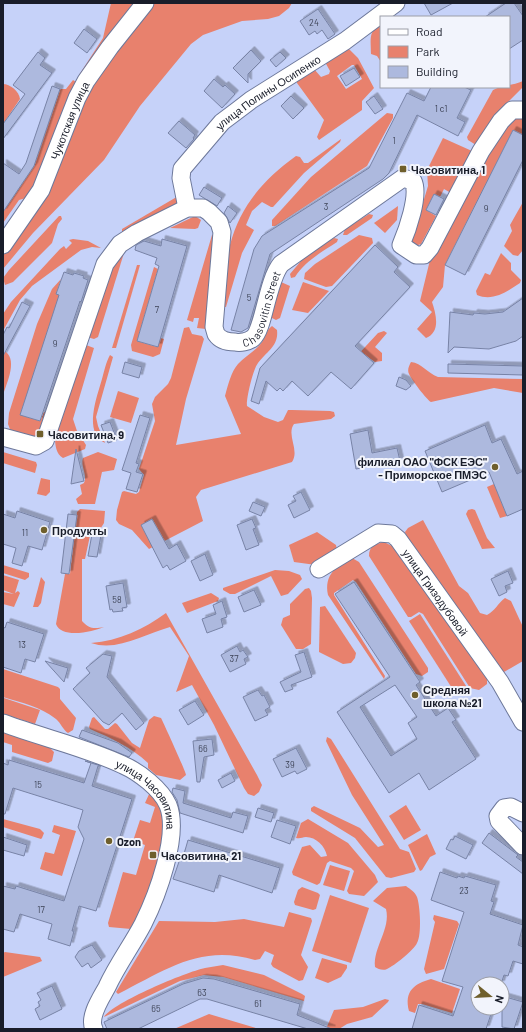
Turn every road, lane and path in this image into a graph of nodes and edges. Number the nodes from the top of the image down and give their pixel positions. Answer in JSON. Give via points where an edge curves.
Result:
{"nodes":[{"id":1,"x":145,"y":3,"type":"edge"},
{"id":2,"x":396,"y":3,"type":"edge"},
{"id":3,"x":522,"y":110,"type":"edge"},
{"id":4,"x":187,"y":208,"type":"junction"},
{"id":5,"x":3,"y":245,"type":"edge"},
{"id":6,"x":3,"y":437,"type":"edge"},
{"id":7,"x":319,"y":569,"type":"dead end"},
{"id":8,"x":523,"y":722,"type":"edge"},
{"id":9,"x":3,"y":723,"type":"edge"},
{"id":10,"x":523,"y":813,"type":"edge"},
{"id":11,"x":523,"y":846,"type":"edge"},
{"id":12,"x":94,"y":1029,"type":"edge"}],
"edges":[{"from":1,"to":5,"type":"street","name":"Чукотская улица","via":[[86,81],[41,190]]},
{"from":2,"to":4,"type":"street","name":"улица Полины Осипенко","via":[[345,41],[251,100],[222,122],[182,169],[181,178]]},
{"from":3,"to":4,"type":"street","name":"Chasovitin Street","via":[[512,110],[501,121],[424,255],[416,255],[401,245],[410,218],[415,186],[413,181],[403,178],[281,264],[274,276],[258,329],[253,338],[247,341],[225,341],[216,334],[214,327],[222,232],[219,222],[209,212],[203,208]]},
{"from":4,"to":6,"type":"street","via":[[120,244],[104,264],[45,441],[36,446]]},
{"from":7,"to":8,"type":"street","name":"улица Гризодубовой","via":[[378,533],[392,534],[500,682]]},
{"from":9,"to":12,"type":"street","name":"улица Часовитина","via":[[125,765],[161,795],[170,812],[169,843],[160,886],[143,924],[117,966],[95,1012],[92,1025]]},
{"from":10,"to":11,"type":"street","via":[[511,807],[504,808],[498,816],[499,821]]}]}
